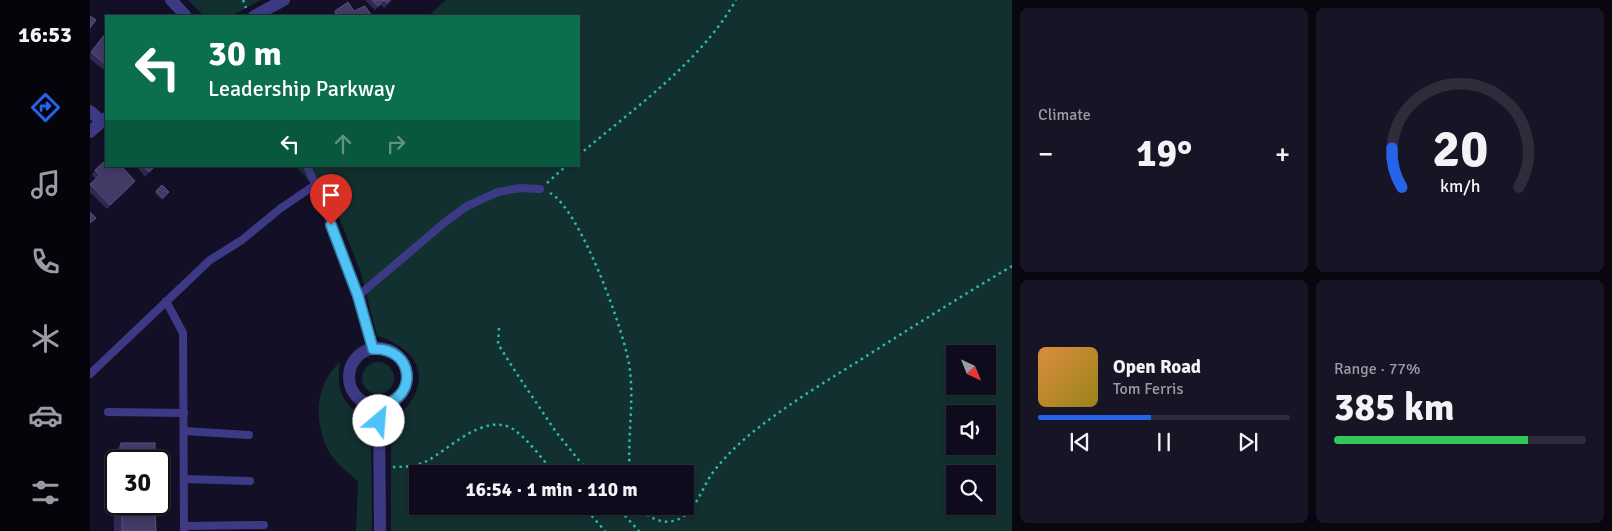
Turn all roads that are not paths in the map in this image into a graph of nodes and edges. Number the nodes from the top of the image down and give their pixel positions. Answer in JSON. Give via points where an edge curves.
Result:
{"nodes":[{"id":1,"x":171,"y":0,"type":"edge"},
{"id":2,"x":284,"y":0,"type":"edge"},
{"id":3,"x":185,"y":15,"type":"edge"},
{"id":4,"x":256,"y":15,"type":"edge"},
{"id":5,"x":90,"y":110,"type":"edge"},
{"id":6,"x":104,"y":120,"type":"edge"},
{"id":7,"x":90,"y":132,"type":"edge"},
{"id":8,"x":307,"y":167,"type":"edge"},
{"id":9,"x":316,"y":185,"type":"junction"},
{"id":10,"x":540,"y":189,"type":"road end"},
{"id":11,"x":358,"y":296,"type":"junction"},
{"id":12,"x":166,"y":301,"type":"junction"},
{"id":13,"x":373,"y":349,"type":"junction"},
{"id":14,"x":90,"y":374,"type":"edge"},
{"id":15,"x":379,"y":406,"type":"junction"},
{"id":16,"x":108,"y":412,"type":"dead end"},
{"id":17,"x":184,"y":413,"type":"junction"},
{"id":18,"x":184,"y":431,"type":"junction"},
{"id":19,"x":249,"y":435,"type":"dead end"},
{"id":20,"x":184,"y":479,"type":"junction"},
{"id":21,"x":250,"y":481,"type":"dead end"},
{"id":22,"x":264,"y":525,"type":"dead end"},
{"id":23,"x":184,"y":529,"type":"edge"},
{"id":24,"x":380,"y":531,"type":"edge"}],
"edges":[{"from":1,"to":3,"type":"street"},
{"from":2,"to":4,"type":"street"},
{"from":5,"to":6,"type":"street"},
{"from":6,"to":7,"type":"street"},
{"from":8,"to":9,"type":"lane"},
{"from":9,"to":11,"type":"lane"},
{"from":9,"to":12,"type":"lane","via":[[210,260]]},
{"from":10,"to":11,"type":"lane","via":[[498,192],[467,206]]},
{"from":11,"to":13,"type":"lane"},
{"from":12,"to":14,"type":"lane"},
{"from":12,"to":17,"type":"lane","via":[[183,333]]},
{"from":13,"to":15,"type":"street","via":[[356,358],[350,375],[354,394]]},
{"from":13,"to":15,"type":"street","via":[[390,350],[397,355],[403,362],[407,378],[395,400]]},
{"from":15,"to":24,"type":"street"},
{"from":16,"to":17,"type":"lane"},
{"from":17,"to":18,"type":"lane"},
{"from":18,"to":19,"type":"lane"},
{"from":18,"to":20,"type":"lane"},
{"from":20,"to":21,"type":"lane"},
{"from":20,"to":23,"type":"lane"},
{"from":22,"to":23,"type":"lane"}]}
